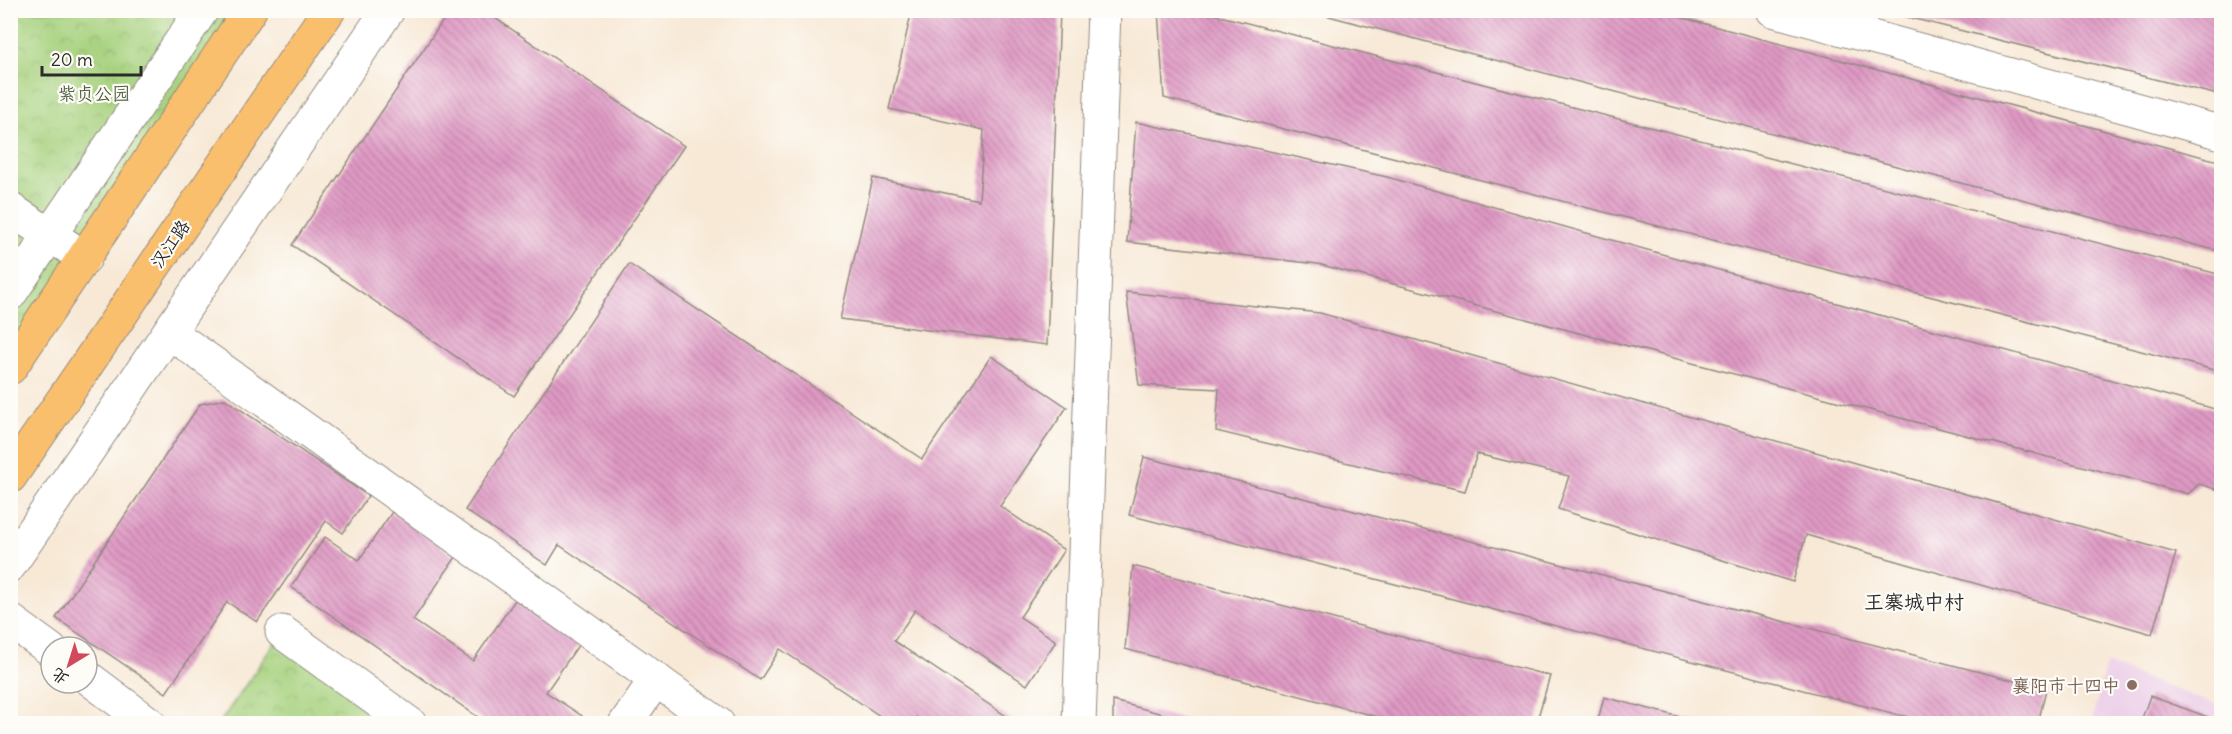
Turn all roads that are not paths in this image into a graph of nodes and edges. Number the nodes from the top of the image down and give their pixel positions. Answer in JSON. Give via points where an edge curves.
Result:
{"nodes":[{"id":1,"x":202,"y":10,"type":"edge"},
{"id":2,"x":250,"y":10,"type":"edge"},
{"id":3,"x":329,"y":10,"type":"edge"},
{"id":4,"x":388,"y":10,"type":"edge"},
{"id":5,"x":1104,"y":10,"type":"edge"},
{"id":6,"x":1773,"y":10,"type":"edge"},
{"id":7,"x":2222,"y":133,"type":"edge"},
{"id":8,"x":10,"y":209,"type":"edge"},
{"id":9,"x":50,"y":236,"type":"junction"},
{"id":10,"x":85,"y":258,"type":"junction"},
{"id":11,"x":10,"y":294,"type":"edge"},
{"id":12,"x":169,"y":332,"type":"junction"},
{"id":13,"x":10,"y":368,"type":"edge"},
{"id":14,"x":10,"y":477,"type":"edge"},
{"id":15,"x":10,"y":565,"type":"edge"},
{"id":16,"x":10,"y":620,"type":"edge"},
{"id":17,"x":282,"y":632,"type":"dead end"},
{"id":18,"x":39,"y":641,"type":"edge"},
{"id":19,"x":656,"y":679,"type":"junction"},
{"id":20,"x":99,"y":686,"type":"edge"},
{"id":21,"x":150,"y":723,"type":"edge"},
{"id":22,"x":410,"y":723,"type":"edge"},
{"id":23,"x":625,"y":723,"type":"edge"},
{"id":24,"x":718,"y":723,"type":"edge"},
{"id":25,"x":1078,"y":723,"type":"edge"}],
"edges":[{"from":1,"to":9,"type":"street"},
{"from":2,"to":10,"type":"main road"},
{"from":3,"to":14,"type":"main road","name":"汉江路"},
{"from":4,"to":12,"type":"street"},
{"from":5,"to":25,"type":"street"},
{"from":6,"to":7,"type":"street"},
{"from":8,"to":9,"type":"street"},
{"from":9,"to":10,"type":"street"},
{"from":9,"to":11,"type":"street"},
{"from":10,"to":13,"type":"main road"},
{"from":12,"to":15,"type":"street"},
{"from":12,"to":19,"type":"street"},
{"from":16,"to":18,"type":"street"},
{"from":17,"to":22,"type":"street"},
{"from":19,"to":23,"type":"street"},
{"from":19,"to":24,"type":"street"},
{"from":20,"to":21,"type":"street"}]}
